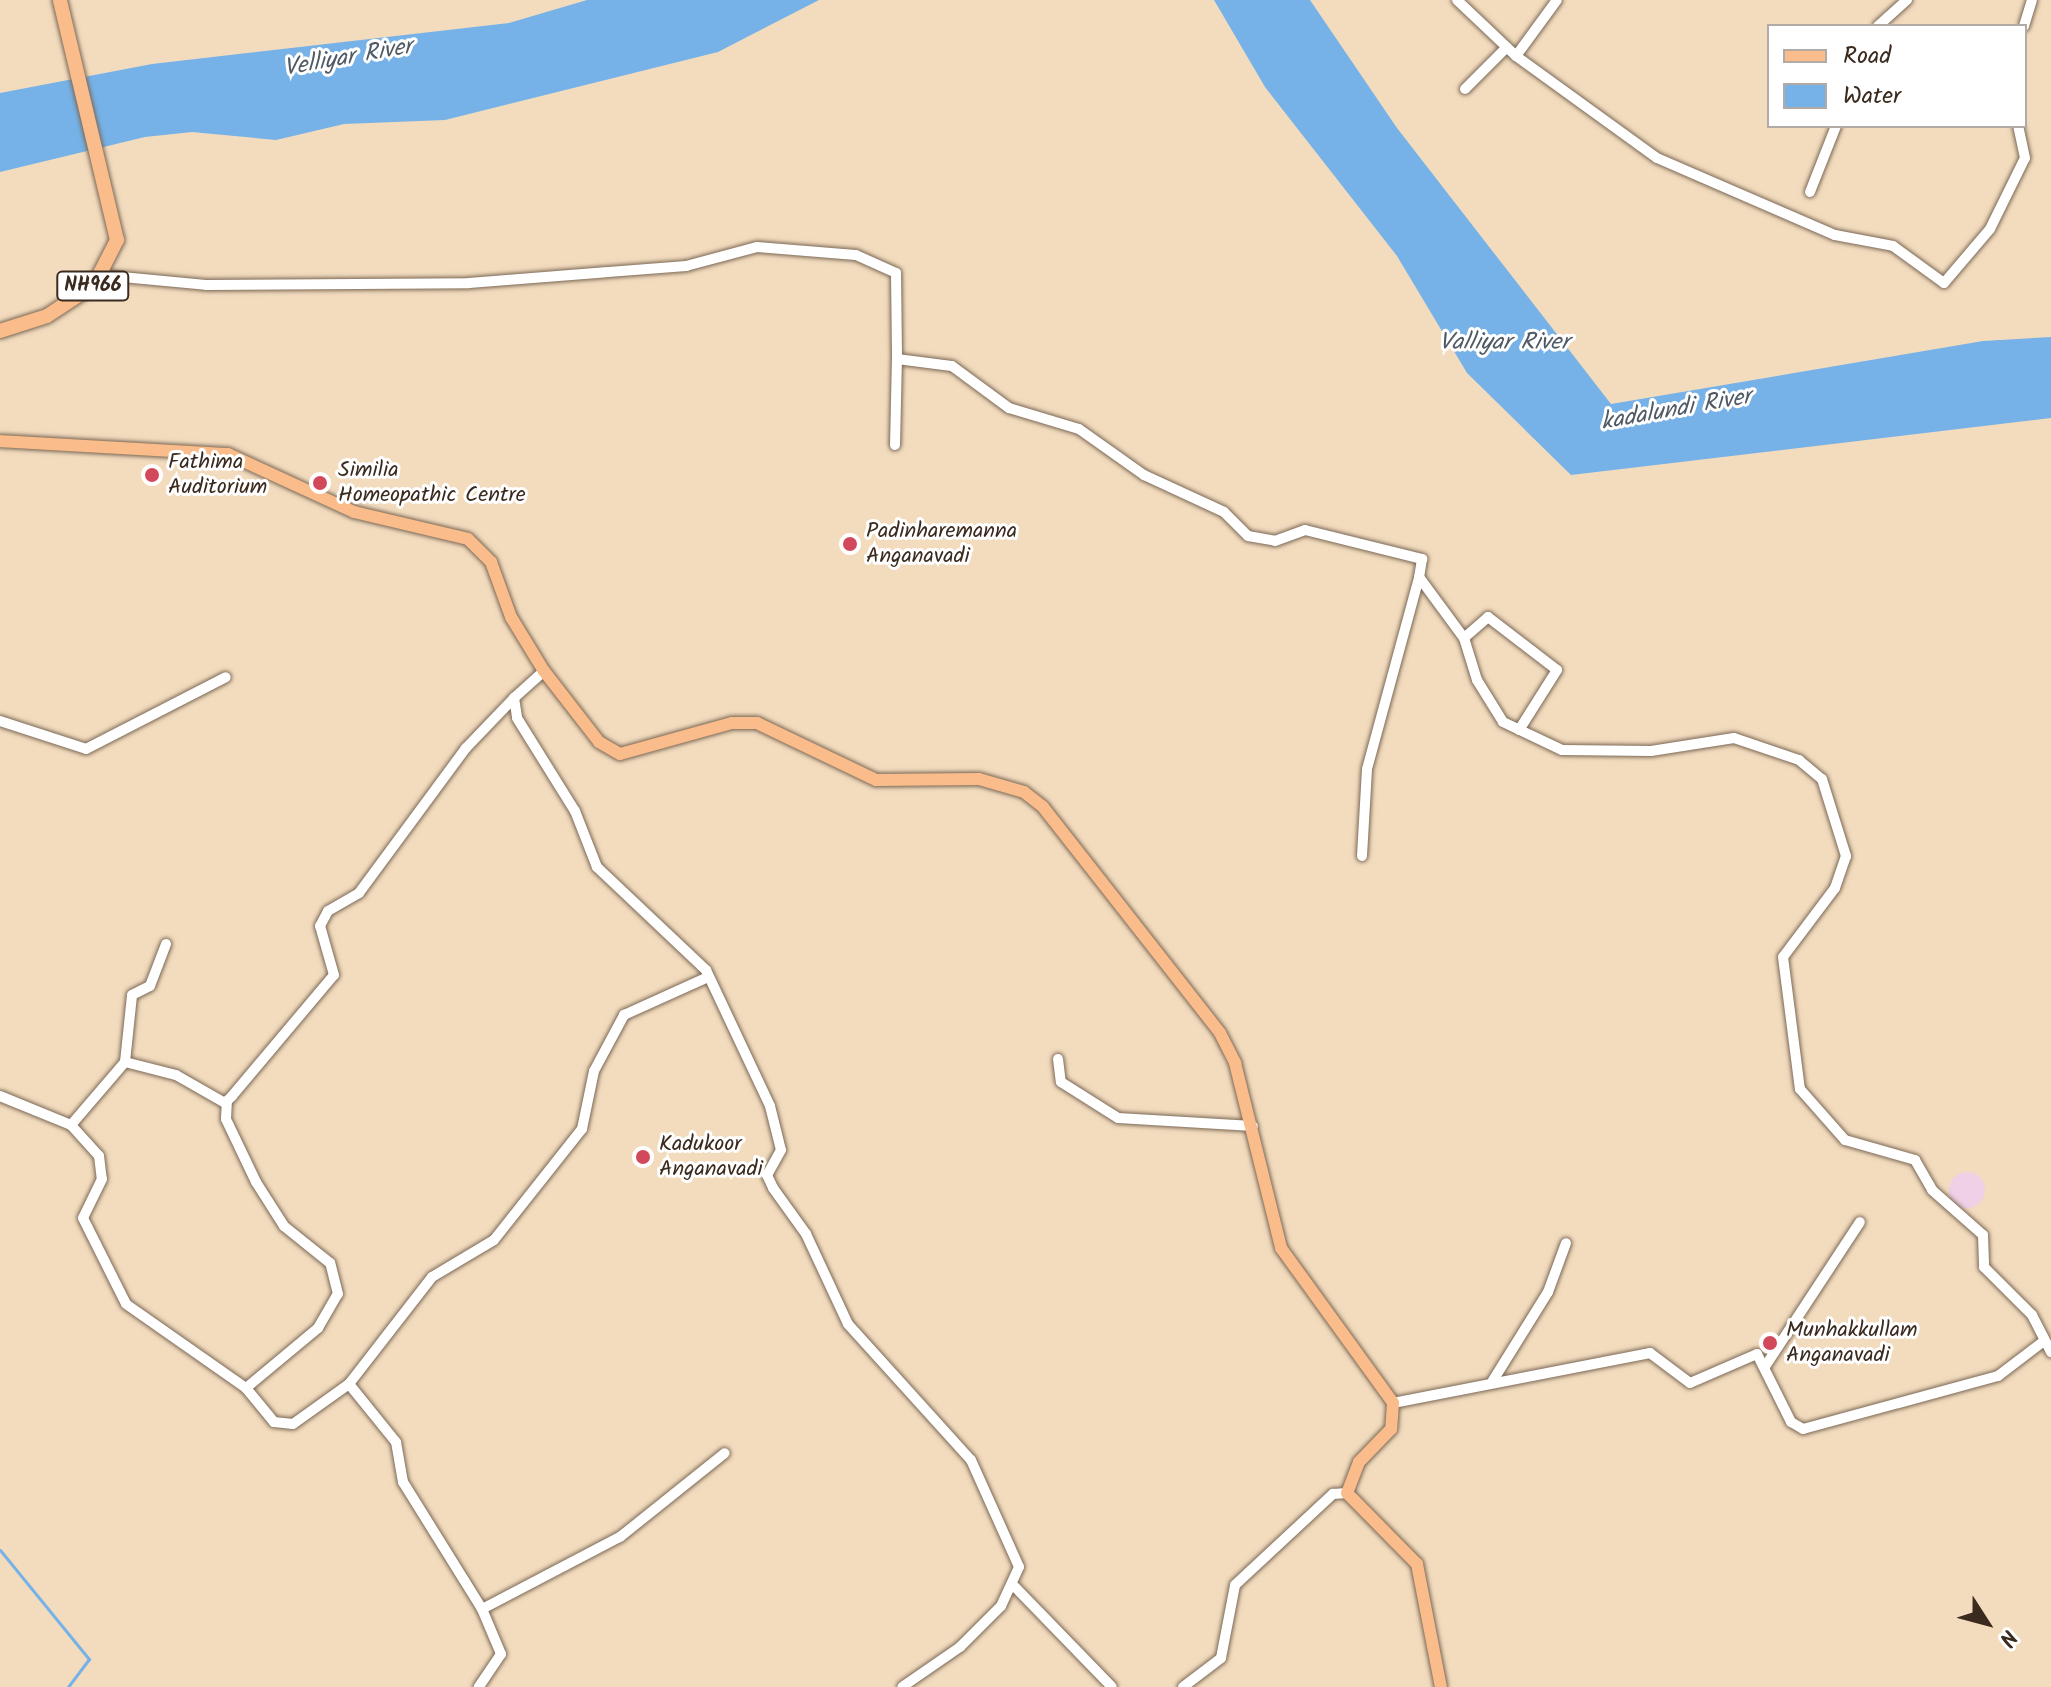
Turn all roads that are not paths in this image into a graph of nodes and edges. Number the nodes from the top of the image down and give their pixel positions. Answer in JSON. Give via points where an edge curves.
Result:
{"nodes":[{"id":1,"x":60,"y":0,"type":"edge"},
{"id":2,"x":1457,"y":0,"type":"edge"},
{"id":3,"x":1557,"y":0,"type":"edge"},
{"id":4,"x":1907,"y":0,"type":"edge"},
{"id":5,"x":2032,"y":0,"type":"edge"},
{"id":6,"x":1880,"y":24,"type":"edge"},
{"id":7,"x":2025,"y":24,"type":"edge"},
{"id":8,"x":1507,"y":47,"type":"junction"},
{"id":9,"x":1516,"y":56,"type":"junction"},
{"id":10,"x":1465,"y":89,"type":"dead end"},
{"id":11,"x":1835,"y":128,"type":"edge"},
{"id":12,"x":2018,"y":128,"type":"edge"},
{"id":13,"x":1810,"y":192,"type":"dead end"},
{"id":14,"x":101,"y":275,"type":"junction"},
{"id":15,"x":0,"y":331,"type":"edge"},
{"id":16,"x":897,"y":359,"type":"junction"},
{"id":17,"x":0,"y":441,"type":"edge"},
{"id":18,"x":895,"y":445,"type":"dead end"},
{"id":19,"x":1419,"y":577,"type":"junction"},
{"id":20,"x":1464,"y":638,"type":"junction"},
{"id":21,"x":544,"y":671,"type":"junction"},
{"id":22,"x":226,"y":677,"type":"dead end"},
{"id":23,"x":514,"y":698,"type":"junction"},
{"id":24,"x":0,"y":721,"type":"edge"},
{"id":25,"x":1519,"y":730,"type":"junction"},
{"id":26,"x":1362,"y":856,"type":"dead end"},
{"id":27,"x":166,"y":944,"type":"dead end"},
{"id":28,"x":708,"y":977,"type":"junction"},
{"id":29,"x":1058,"y":1059,"type":"dead end"},
{"id":30,"x":125,"y":1062,"type":"junction"},
{"id":31,"x":0,"y":1096,"type":"edge"},
{"id":32,"x":227,"y":1101,"type":"junction"},
{"id":33,"x":71,"y":1125,"type":"junction"},
{"id":34,"x":1253,"y":1126,"type":"junction"},
{"id":35,"x":1860,"y":1222,"type":"dead end"},
{"id":36,"x":1566,"y":1243,"type":"dead end"},
{"id":37,"x":2044,"y":1341,"type":"junction"},
{"id":38,"x":2051,"y":1352,"type":"edge"},
{"id":39,"x":1766,"y":1365,"type":"junction"},
{"id":40,"x":1492,"y":1382,"type":"junction"},
{"id":41,"x":349,"y":1384,"type":"junction"},
{"id":42,"x":246,"y":1388,"type":"junction"},
{"id":43,"x":1393,"y":1403,"type":"junction"},
{"id":44,"x":725,"y":1453,"type":"dead end"},
{"id":45,"x":1347,"y":1493,"type":"junction"},
{"id":46,"x":1015,"y":1587,"type":"junction"},
{"id":47,"x":482,"y":1609,"type":"junction"},
{"id":48,"x":479,"y":1687,"type":"edge"},
{"id":49,"x":902,"y":1687,"type":"edge"},
{"id":50,"x":1112,"y":1687,"type":"edge"},
{"id":51,"x":1183,"y":1687,"type":"edge"},
{"id":52,"x":1441,"y":1687,"type":"edge"}],
"edges":[{"from":1,"to":14,"type":"highway","number":"NH966","via":[[109,188],[117,240]]},
{"from":2,"to":8,"type":"street"},
{"from":3,"to":9,"type":"street"},
{"from":4,"to":6,"type":"street"},
{"from":5,"to":7,"type":"street"},
{"from":8,"to":9,"type":"street"},
{"from":8,"to":10,"type":"street"},
{"from":9,"to":12,"type":"street","via":[[1657,158],[1835,235],[1893,246],[1944,283],[1990,229],[2025,158]]},
{"from":11,"to":13,"type":"street"},
{"from":14,"to":15,"type":"highway","number":"NH966","via":[[72,302]]},
{"from":14,"to":16,"type":"street","via":[[206,285],[528,281],[686,266],[757,247],[814,249],[856,255],[896,273]]},
{"from":16,"to":18,"type":"street"},
{"from":16,"to":19,"type":"street","via":[[952,366],[1009,408],[1079,429],[1144,475],[1224,512],[1248,536],[1275,541],[1305,530],[1349,537],[1422,559]]},
{"from":17,"to":21,"type":"main road","via":[[228,454],[354,512],[468,539],[491,562]]},
{"from":19,"to":20,"type":"street"},
{"from":19,"to":26,"type":"street","via":[[1367,769]]},
{"from":20,"to":25,"type":"street","via":[[1487,700]]},
{"from":20,"to":25,"type":"street","via":[[1488,617],[1557,670]]},
{"from":21,"to":23,"type":"street"},
{"from":21,"to":34,"type":"main road","via":[[599,742],[620,754],[732,723],[757,723],[876,780],[979,779],[1024,792],[1079,849],[1199,1002],[1235,1063]]},
{"from":22,"to":24,"type":"street","via":[[86,749]]},
{"from":23,"to":28,"type":"street","via":[[517,718],[575,811],[597,867]]},
{"from":23,"to":32,"type":"street","via":[[466,748],[359,893],[328,911],[320,926],[334,975]]},
{"from":25,"to":37,"type":"street","via":[[1562,750],[1734,738],[1766,744],[1822,779],[1846,856],[1835,888],[1783,957],[1800,1089],[1845,1140],[1915,1160],[1932,1190],[1983,1235],[1984,1267],[2032,1315]]},
{"from":27,"to":30,"type":"street","via":[[150,986],[132,995]]},
{"from":28,"to":41,"type":"street","via":[[624,1015],[594,1071],[575,1139],[494,1240],[432,1277]]},
{"from":28,"to":46,"type":"street","via":[[770,1106],[781,1150],[767,1175],[773,1188],[806,1234],[848,1324],[971,1460],[1019,1567]]},
{"from":29,"to":34,"type":"street","via":[[1061,1082],[1118,1118]]},
{"from":30,"to":32,"type":"street","via":[[176,1075]]},
{"from":30,"to":33,"type":"street"},
{"from":31,"to":33,"type":"street"},
{"from":32,"to":42,"type":"street","via":[[226,1119],[256,1182],[284,1226],[330,1263],[338,1294],[318,1328]]},
{"from":33,"to":42,"type":"street","via":[[99,1156],[102,1179],[83,1218],[126,1304]]},
{"from":34,"to":43,"type":"main road","via":[[1281,1248]]},
{"from":35,"to":39,"type":"street"},
{"from":36,"to":40,"type":"street","via":[[1548,1292]]},
{"from":37,"to":38,"type":"street"},
{"from":37,"to":39,"type":"street","via":[[1988,1380],[1803,1429],[1791,1422]]},
{"from":39,"to":40,"type":"street","via":[[1757,1354],[1746,1355],[1690,1383],[1650,1353]]},
{"from":40,"to":43,"type":"street"},
{"from":41,"to":42,"type":"street","via":[[293,1424],[274,1422]]},
{"from":41,"to":47,"type":"street","via":[[396,1442],[403,1482]]},
{"from":43,"to":45,"type":"main road","via":[[1391,1429],[1359,1462]]},
{"from":44,"to":47,"type":"street","via":[[620,1537]]},
{"from":45,"to":51,"type":"street","via":[[1333,1494],[1235,1585],[1221,1658]]},
{"from":45,"to":52,"type":"main road","via":[[1417,1564]]},
{"from":46,"to":49,"type":"street","via":[[960,1647]]},
{"from":46,"to":50,"type":"street"},
{"from":47,"to":48,"type":"street","via":[[501,1654]]}]}
